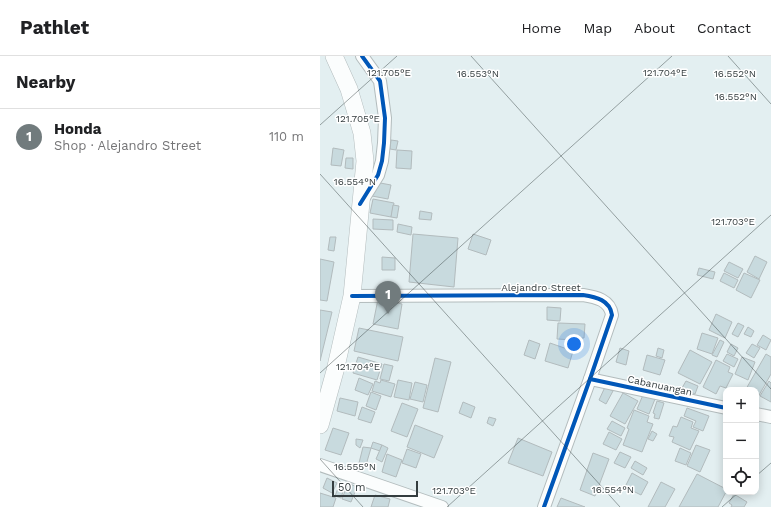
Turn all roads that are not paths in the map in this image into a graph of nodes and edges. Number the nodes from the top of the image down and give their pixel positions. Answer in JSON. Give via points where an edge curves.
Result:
{"nodes":[{"id":1,"x":334,"y":56,"type":"edge"},
{"id":2,"x":362,"y":56,"type":"edge"},
{"id":3,"x":360,"y":204,"type":"junction"},
{"id":4,"x":352,"y":296,"type":"junction"},
{"id":5,"x":590,"y":379,"type":"junction"},
{"id":6,"x":723,"y":407,"type":"edge"},
{"id":7,"x":759,"y":415,"type":"edge"},
{"id":8,"x":771,"y":417,"type":"edge"},
{"id":9,"x":320,"y":425,"type":"edge"},
{"id":10,"x":320,"y":465,"type":"edge"},
{"id":11,"x":442,"y":507,"type":"edge"},
{"id":12,"x":544,"y":507,"type":"edge"}],
"edges":[{"from":1,"to":3,"type":"main road","via":[[349,89],[362,133],[365,161]]},
{"from":2,"to":3,"type":"street","via":[[380,81],[385,118],[382,161],[378,175]]},
{"from":3,"to":4,"type":"main road"},
{"from":4,"to":5,"type":"street","name":"Alejandro Street","via":[[597,297],[608,305],[612,315]]},
{"from":4,"to":9,"type":"main road"},
{"from":5,"to":6,"type":"street","name":"Cabanuangan"},
{"from":5,"to":12,"type":"street","name":"Alejandro Street"},
{"from":7,"to":8,"type":"street"},
{"from":10,"to":11,"type":"street"}]}
